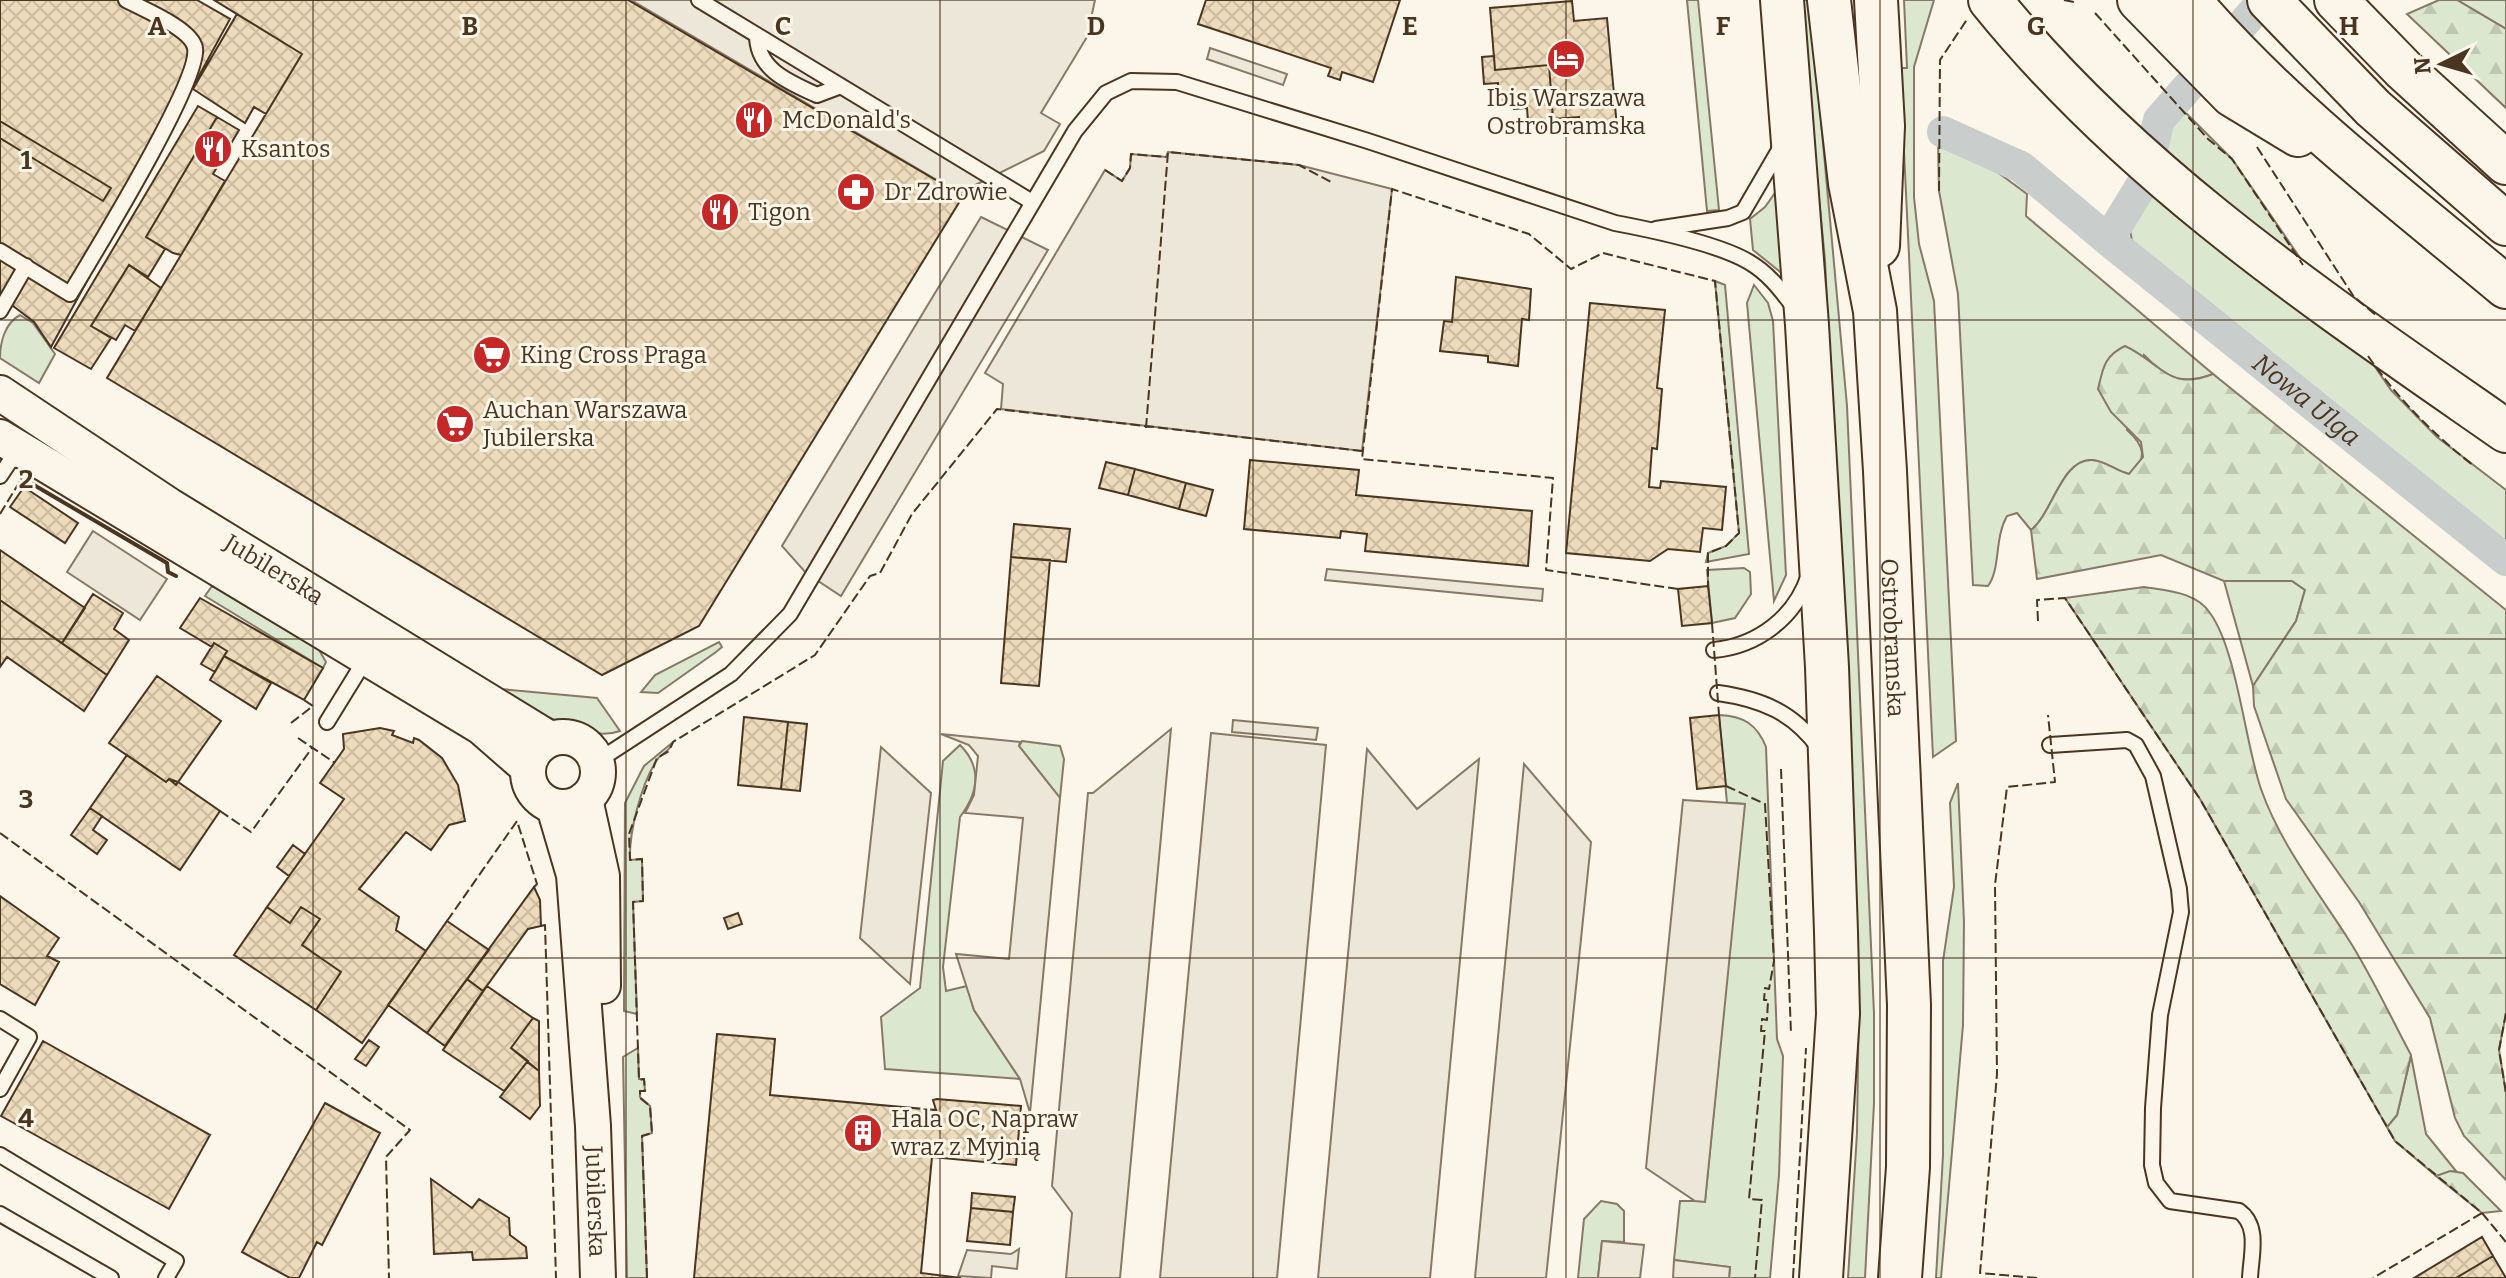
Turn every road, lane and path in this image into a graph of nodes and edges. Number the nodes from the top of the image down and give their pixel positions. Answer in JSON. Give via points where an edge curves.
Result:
{"nodes":[{"id":1,"x":126,"y":0,"type":"edge"},
{"id":2,"x":699,"y":0,"type":"edge"},
{"id":3,"x":1782,"y":0,"type":"edge"},
{"id":4,"x":1829,"y":0,"type":"edge"},
{"id":5,"x":1876,"y":0,"type":"edge"},
{"id":6,"x":1990,"y":0,"type":"edge"},
{"id":7,"x":2139,"y":0,"type":"edge"},
{"id":8,"x":2336,"y":0,"type":"edge"},
{"id":9,"x":2277,"y":9,"type":"edge"},
{"id":10,"x":2185,"y":15,"type":"edge"},
{"id":11,"x":757,"y":35,"type":"junction"},
{"id":12,"x":841,"y":86,"type":"junction"},
{"id":13,"x":1793,"y":123,"type":"junction"},
{"id":14,"x":2506,"y":163,"type":"edge"},
{"id":15,"x":1032,"y":202,"type":"junction"},
{"id":16,"x":2506,"y":224,"type":"edge"},
{"id":17,"x":1651,"y":230,"type":"junction"},
{"id":18,"x":0,"y":251,"type":"edge"},
{"id":19,"x":26,"y":266,"type":"junction"},
{"id":20,"x":2506,"y":287,"type":"edge"},
{"id":21,"x":0,"y":311,"type":"edge"},
{"id":22,"x":1875,"y":311,"type":"junction"},
{"id":23,"x":1807,"y":325,"type":"junction"},
{"id":24,"x":0,"y":393,"type":"edge"},
{"id":25,"x":2506,"y":431,"type":"edge"},
{"id":26,"x":0,"y":437,"type":"edge"},
{"id":27,"x":32,"y":458,"type":"junction"},
{"id":28,"x":0,"y":476,"type":"edge"},
{"id":29,"x":1818,"y":524,"type":"junction"},
{"id":30,"x":374,"y":646,"type":"junction"},
{"id":31,"x":1714,"y":650,"type":"dead end"},
{"id":32,"x":1718,"y":693,"type":"dead end"},
{"id":33,"x":327,"y":722,"type":"dead end"},
{"id":34,"x":550,"y":739,"type":"junction"},
{"id":35,"x":2050,"y":745,"type":"dead end"},
{"id":36,"x":596,"y":762,"type":"junction"},
{"id":37,"x":1831,"y":765,"type":"junction"},
{"id":38,"x":528,"y":768,"type":"junction"},
{"id":39,"x":569,"y":803,"type":"junction"},
{"id":40,"x":0,"y":1019,"type":"edge"},
{"id":41,"x":0,"y":1089,"type":"edge"},
{"id":42,"x":0,"y":1155,"type":"edge"},
{"id":43,"x":0,"y":1214,"type":"edge"},
{"id":44,"x":111,"y":1278,"type":"edge"},
{"id":45,"x":166,"y":1278,"type":"edge"},
{"id":46,"x":598,"y":1278,"type":"edge"},
{"id":47,"x":1821,"y":1278,"type":"edge"},
{"id":48,"x":1900,"y":1278,"type":"edge"},
{"id":49,"x":2250,"y":1278,"type":"edge"}],
"edges":[{"from":1,"to":19,"type":"lane","via":[[183,31],[192,40],[195,57],[174,111],[70,294]]},
{"from":2,"to":11,"type":"lane"},
{"from":3,"to":13,"type":"main road"},
{"from":4,"to":22,"type":"main road","name":"Ostrobramska","via":[[1850,183]]},
{"from":5,"to":22,"type":"main road","via":[[1883,126]]},
{"from":6,"to":25,"type":"main road","via":[[2089,110],[2196,207]]},
{"from":7,"to":10,"type":"main road"},
{"from":8,"to":14,"type":"main road"},
{"from":9,"to":16,"type":"main road","via":[[2373,108]]},
{"from":10,"to":20,"type":"main road","via":[[2241,80],[2386,188]]},
{"from":11,"to":12,"type":"lane"},
{"from":11,"to":12,"type":"lane","via":[[757,51],[771,70],[817,95]]},
{"from":12,"to":15,"type":"lane"},
{"from":13,"to":17,"type":"lane","via":[[1743,212]]},
{"from":13,"to":23,"type":"main road"},
{"from":15,"to":17,"type":"lane","via":[[1075,131],[1106,93],[1131,81],[1177,82],[1603,220]]},
{"from":15,"to":36,"type":"lane","via":[[790,614],[731,674]]},
{"from":17,"to":23,"type":"lane","via":[[1748,261],[1773,280]]},
{"from":18,"to":19,"type":"lane"},
{"from":19,"to":21,"type":"lane"},
{"from":22,"to":48,"type":"main road","name":"Ostrobramska","via":[[1909,977],[1908,1167]]},
{"from":23,"to":29,"type":"main road"},
{"from":24,"to":30,"type":"street","name":"Jubilerska"},
{"from":26,"to":27,"type":"street","name":"Jubilerska"},
{"from":27,"to":28,"type":"lane","via":[[10,461]]},
{"from":27,"to":30,"type":"street","name":"Jubilerska"},
{"from":29,"to":31,"type":"lane","via":[[1806,585],[1791,609],[1758,638],[1737,648]]},
{"from":29,"to":37,"type":"main road"},
{"from":30,"to":33,"type":"lane"},
{"from":30,"to":34,"type":"street","name":"Jubilerska"},
{"from":30,"to":38,"type":"street","name":"Jubilerska"},
{"from":32,"to":37,"type":"lane","via":[[1775,706],[1807,731]]},
{"from":34,"to":36,"type":"street","via":[[573,739]]},
{"from":34,"to":38,"type":"street","via":[[535,750]]},
{"from":35,"to":49,"type":"lane","via":[[2127,740],[2136,745],[2153,776],[2181,912],[2160,1015],[2152,1165],[2160,1190],[2170,1201],[2239,1211],[2247,1217],[2253,1232]]},
{"from":36,"to":39,"type":"street","via":[[596,785]]},
{"from":37,"to":47,"type":"main road","via":[[1838,1014]]},
{"from":38,"to":39,"type":"street","via":[[532,790]]},
{"from":39,"to":46,"type":"street","name":"Jubilerska","via":[[593,1126]]},
{"from":40,"to":41,"type":"lane","via":[[29,1037]]},
{"from":42,"to":45,"type":"lane","via":[[176,1261]]},
{"from":43,"to":44,"type":"lane"}]}
